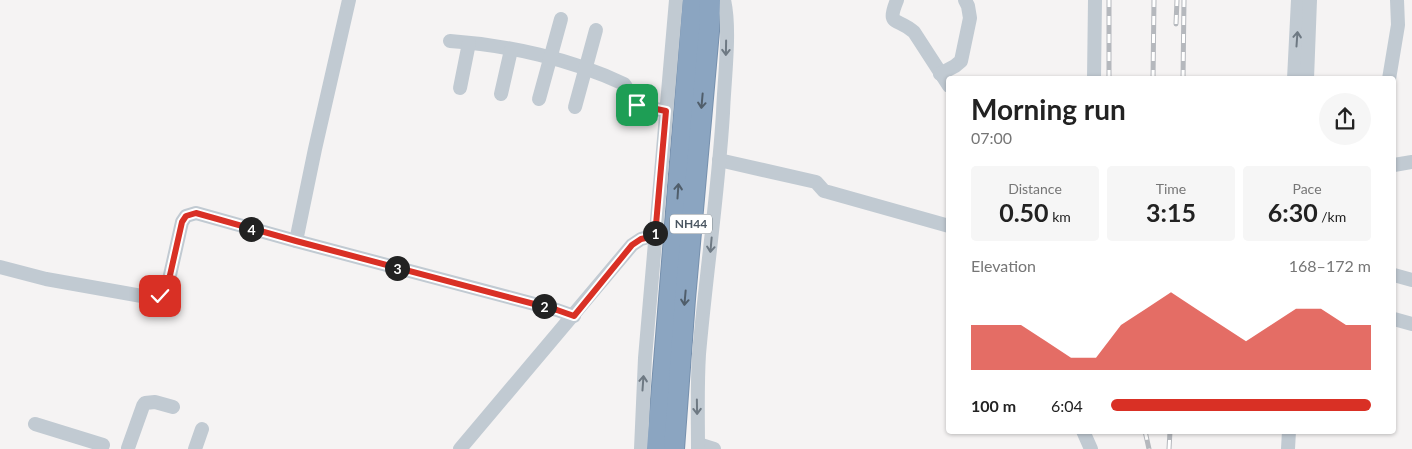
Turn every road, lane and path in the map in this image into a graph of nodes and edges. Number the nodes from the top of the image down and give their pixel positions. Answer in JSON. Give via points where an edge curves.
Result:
{"nodes":[{"id":1,"x":349,"y":0,"type":"edge"},
{"id":2,"x":676,"y":0,"type":"edge"},
{"id":3,"x":693,"y":0,"type":"edge"},
{"id":4,"x":710,"y":0,"type":"edge"},
{"id":5,"x":724,"y":0,"type":"edge"},
{"id":6,"x":897,"y":0,"type":"edge"},
{"id":7,"x":964,"y":0,"type":"edge"},
{"id":8,"x":1095,"y":0,"type":"edge"},
{"id":9,"x":1298,"y":0,"type":"edge"},
{"id":10,"x":1310,"y":0,"type":"edge"},
{"id":11,"x":1396,"y":0,"type":"edge"},
{"id":12,"x":561,"y":19,"type":"dead end"},
{"id":13,"x":596,"y":30,"type":"dead end"},
{"id":14,"x":450,"y":41,"type":"dead end"},
{"id":15,"x":470,"y":43,"type":"junction"},
{"id":16,"x":511,"y":50,"type":"junction"},
{"id":17,"x":550,"y":57,"type":"junction"},
{"id":18,"x":584,"y":68,"type":"junction"},
{"id":19,"x":940,"y":74,"type":"junction"},
{"id":20,"x":1094,"y":76,"type":"edge"},
{"id":21,"x":1294,"y":76,"type":"edge"},
{"id":22,"x":1308,"y":76,"type":"edge"},
{"id":23,"x":1389,"y":76,"type":"edge"},
{"id":24,"x":946,"y":82,"type":"edge"},
{"id":25,"x":460,"y":88,"type":"dead end"},
{"id":26,"x":501,"y":94,"type":"dead end"},
{"id":27,"x":539,"y":100,"type":"dead end"},
{"id":28,"x":575,"y":107,"type":"dead end"},
{"id":29,"x":666,"y":111,"type":"junction"},
{"id":30,"x":720,"y":160,"type":"junction"},
{"id":31,"x":1412,"y":162,"type":"edge"},
{"id":32,"x":1396,"y":166,"type":"edge"},
{"id":33,"x":946,"y":225,"type":"edge"},
{"id":34,"x":655,"y":236,"type":"junction"},
{"id":35,"x":296,"y":241,"type":"junction"},
{"id":36,"x":0,"y":267,"type":"edge"},
{"id":37,"x":1396,"y":276,"type":"edge"},
{"id":38,"x":1412,"y":280,"type":"edge"},
{"id":39,"x":574,"y":316,"type":"junction"},
{"id":40,"x":1396,"y":320,"type":"edge"},
{"id":41,"x":1412,"y":324,"type":"edge"},
{"id":42,"x":173,"y":407,"type":"dead end"},
{"id":43,"x":35,"y":424,"type":"dead end"},
{"id":44,"x":202,"y":429,"type":"dead end"},
{"id":45,"x":1084,"y":434,"type":"edge"},
{"id":46,"x":1289,"y":434,"type":"edge"},
{"id":47,"x":698,"y":446,"type":"edge"},
{"id":48,"x":102,"y":447,"type":"edge"},
{"id":49,"x":128,"y":449,"type":"edge"},
{"id":50,"x":195,"y":449,"type":"edge"},
{"id":51,"x":460,"y":449,"type":"edge"},
{"id":52,"x":641,"y":449,"type":"edge"},
{"id":53,"x":657,"y":449,"type":"edge"},
{"id":54,"x":674,"y":449,"type":"edge"},
{"id":55,"x":714,"y":449,"type":"edge"},
{"id":56,"x":1091,"y":449,"type":"edge"},
{"id":57,"x":1288,"y":449,"type":"edge"}],
"edges":[{"from":1,"to":35,"type":"street"},
{"from":2,"to":29,"type":"street"},
{"from":53,"to":3,"type":"highway","number":"NH44","one_way":true},
{"from":4,"to":54,"type":"highway","number":"NH44","one_way":true},
{"from":5,"to":30,"type":"street","one_way":true,"via":[[726,58]]},
{"from":6,"to":19,"type":"street","via":[[892,17],[894,21],[914,32]]},
{"from":7,"to":19,"type":"street","via":[[970,18],[962,61]]},
{"from":8,"to":20,"type":"street"},
{"from":21,"to":9,"type":"street","one_way":true},
{"from":10,"to":22,"type":"street"},
{"from":11,"to":23,"type":"street","via":[[1398,24]]},
{"from":12,"to":17,"type":"street"},
{"from":13,"to":18,"type":"street"},
{"from":14,"to":15,"type":"street"},
{"from":15,"to":16,"type":"street"},
{"from":15,"to":25,"type":"street"},
{"from":16,"to":17,"type":"street"},
{"from":16,"to":26,"type":"street"},
{"from":17,"to":18,"type":"street"},
{"from":17,"to":27,"type":"street"},
{"from":18,"to":28,"type":"street"},
{"from":18,"to":29,"type":"street","via":[[624,84],[633,103]]},
{"from":19,"to":24,"type":"street"},
{"from":29,"to":34,"type":"street"},
{"from":30,"to":33,"type":"street","via":[[816,182],[828,192]]},
{"from":30,"to":47,"type":"street","one_way":true,"via":[[699,355]]},
{"from":31,"to":32,"type":"street"},
{"from":34,"to":39,"type":"street","via":[[632,245]]},
{"from":52,"to":34,"type":"street","one_way":true},
{"from":35,"to":36,"type":"street","via":[[190,214],[182,222],[168,284],[160,296],[153,298],[46,279]]},
{"from":35,"to":39,"type":"street"},
{"from":37,"to":38,"type":"street"},
{"from":39,"to":51,"type":"street"},
{"from":40,"to":41,"type":"street"},
{"from":42,"to":49,"type":"street","via":[[145,403]]},
{"from":43,"to":48,"type":"street"},
{"from":44,"to":50,"type":"street"},
{"from":45,"to":56,"type":"street"},
{"from":46,"to":57,"type":"street"},
{"from":47,"to":55,"type":"street"},
{"from":48,"to":49,"type":"street","via":[[107,442]]}]}
